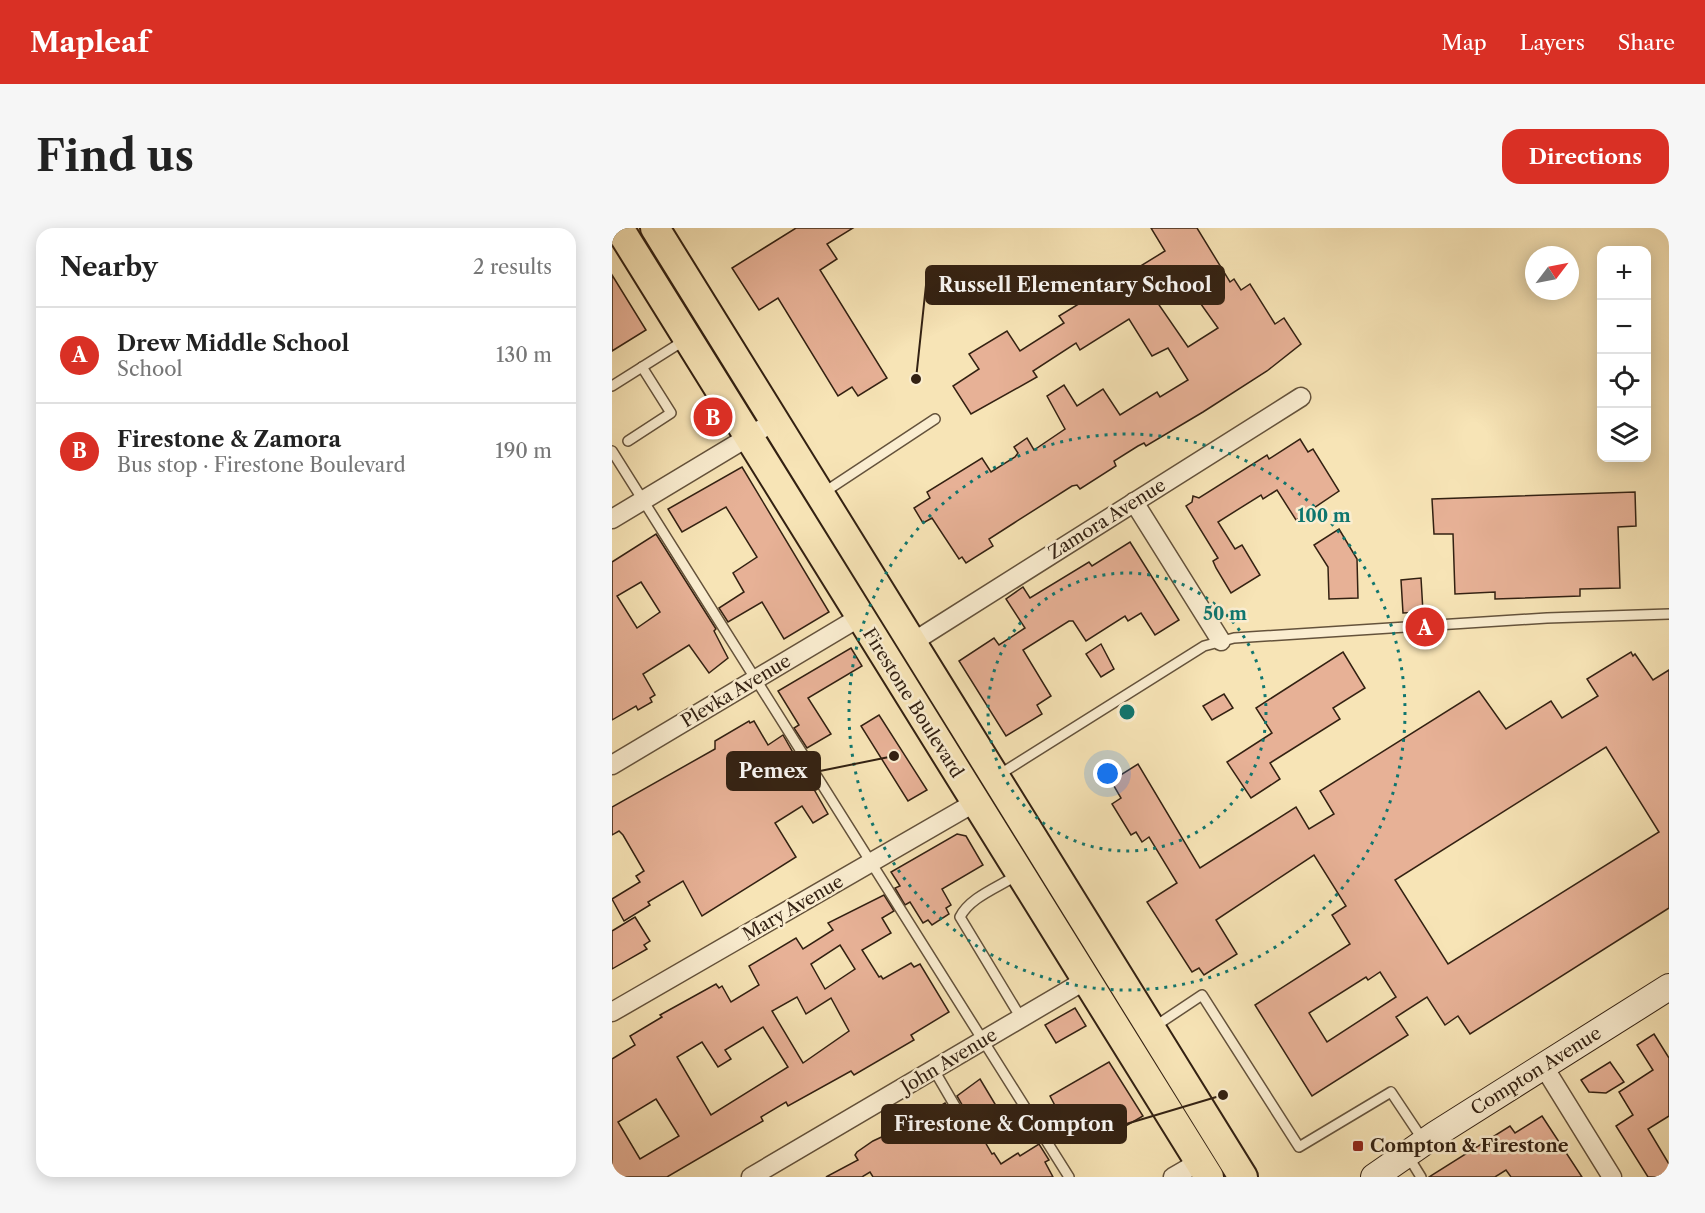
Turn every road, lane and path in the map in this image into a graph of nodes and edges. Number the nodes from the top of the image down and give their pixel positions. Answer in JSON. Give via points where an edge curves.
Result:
{"nodes":[{"id":1,"x":619,"y":228,"type":"edge"},
{"id":2,"x":655,"y":228,"type":"edge"},
{"id":3,"x":687,"y":338,"type":"junction"},
{"id":4,"x":642,"y":367,"type":"junction"},
{"id":5,"x":612,"y":386,"type":"edge"},
{"id":6,"x":1301,"y":397,"type":"dead end"},
{"id":7,"x":935,"y":420,"type":"dead end"},
{"id":8,"x":776,"y":421,"type":"junction"},
{"id":9,"x":748,"y":437,"type":"junction"},
{"id":10,"x":628,"y":441,"type":"dead end"},
{"id":11,"x":612,"y":451,"type":"edge"},
{"id":12,"x":821,"y":494,"type":"junction"},
{"id":13,"x":643,"y":501,"type":"junction"},
{"id":14,"x":1134,"y":501,"type":"junction"},
{"id":15,"x":612,"y":519,"type":"edge"},
{"id":16,"x":1669,"y":614,"type":"edge"},
{"id":17,"x":860,"y":617,"type":"junction"},
{"id":18,"x":1221,"y":641,"type":"junction"},
{"id":19,"x":913,"y":642,"type":"junction"},
{"id":20,"x":756,"y":679,"type":"junction"},
{"id":21,"x":612,"y":765,"type":"edge"},
{"id":22,"x":996,"y":776,"type":"junction"},
{"id":23,"x":974,"y":803,"type":"junction"},
{"id":24,"x":873,"y":862,"type":"junction"},
{"id":25,"x":1019,"y":874,"type":"junction"},
{"id":26,"x":1084,"y":981,"type":"junction"},
{"id":27,"x":1669,"y":987,"type":"edge"},
{"id":28,"x":612,"y":1012,"type":"edge"},
{"id":29,"x":1021,"y":1018,"type":"junction"},
{"id":30,"x":1152,"y":1028,"type":"junction"},
{"id":31,"x":984,"y":1040,"type":"junction"},
{"id":32,"x":1544,"y":1067,"type":"junction"},
{"id":33,"x":934,"y":1070,"type":"junction"},
{"id":34,"x":962,"y":1118,"type":"dead end"},
{"id":35,"x":1415,"y":1148,"type":"junction"},
{"id":36,"x":1204,"y":1169,"type":"edge"},
{"id":37,"x":751,"y":1177,"type":"edge"},
{"id":38,"x":1069,"y":1177,"type":"edge"},
{"id":39,"x":1173,"y":1177,"type":"edge"},
{"id":40,"x":1243,"y":1177,"type":"edge"},
{"id":41,"x":1374,"y":1177,"type":"edge"},
{"id":42,"x":1421,"y":1177,"type":"edge"},
{"id":43,"x":1611,"y":1177,"type":"edge"}],
"edges":[{"from":1,"to":3,"type":"main road","name":"Firestone Boulevard"},
{"from":2,"to":8,"type":"main road","name":"Firestone Boulevard"},
{"from":3,"to":4,"type":"lane"},
{"from":3,"to":9,"type":"main road","name":"Firestone Boulevard"},
{"from":4,"to":5,"type":"lane"},
{"from":4,"to":10,"type":"lane","via":[[671,413]]},
{"from":6,"to":14,"type":"street","name":"Zamora Avenue"},
{"from":7,"to":12,"type":"lane"},
{"from":8,"to":9,"type":"street"},
{"from":8,"to":12,"type":"main road","name":"Firestone Boulevard"},
{"from":9,"to":13,"type":"street"},
{"from":9,"to":17,"type":"main road","name":"Firestone Boulevard"},
{"from":11,"to":13,"type":"lane"},
{"from":12,"to":19,"type":"main road","name":"Firestone Boulevard"},
{"from":13,"to":15,"type":"street"},
{"from":13,"to":20,"type":"lane"},
{"from":14,"to":18,"type":"street"},
{"from":14,"to":19,"type":"street","name":"Zamora Avenue"},
{"from":16,"to":18,"type":"lane","via":[[1547,618]]},
{"from":17,"to":20,"type":"street","name":"Plevka Avenue"},
{"from":17,"to":23,"type":"main road","name":"Firestone Boulevard"},
{"from":18,"to":22,"type":"lane","via":[[1204,646]]},
{"from":19,"to":22,"type":"main road","name":"Firestone Boulevard"},
{"from":20,"to":21,"type":"street","name":"Plevka Avenue"},
{"from":20,"to":24,"type":"lane"},
{"from":22,"to":30,"type":"main road","name":"Firestone Boulevard"},
{"from":23,"to":24,"type":"street","name":"Mary Avenue"},
{"from":23,"to":25,"type":"main road","name":"Firestone Boulevard"},
{"from":24,"to":28,"type":"street","name":"Mary Avenue"},
{"from":24,"to":31,"type":"lane"},
{"from":25,"to":26,"type":"main road","name":"Firestone Boulevard"},
{"from":25,"to":29,"type":"lane","via":[[973,902],[960,917]]},
{"from":26,"to":29,"type":"street","name":"John Avenue"},
{"from":26,"to":36,"type":"main road","name":"Firestone Boulevard"},
{"from":27,"to":32,"type":"main road","name":"Compton Avenue"},
{"from":29,"to":31,"type":"street","name":"John Avenue"},
{"from":30,"to":35,"type":"lane","via":[[1202,995],[1299,1148],[1391,1092]]},
{"from":30,"to":40,"type":"main road","name":"Firestone Boulevard"},
{"from":31,"to":33,"type":"street","name":"John Avenue"},
{"from":31,"to":38,"type":"lane"},
{"from":32,"to":35,"type":"main road","name":"Compton Avenue"},
{"from":32,"to":43,"type":"street"},
{"from":33,"to":34,"type":"lane"},
{"from":33,"to":37,"type":"street","name":"John Avenue"},
{"from":35,"to":41,"type":"main road","name":"Compton Avenue"},
{"from":35,"to":42,"type":"lane"},
{"from":36,"to":39,"type":"street"}]}
